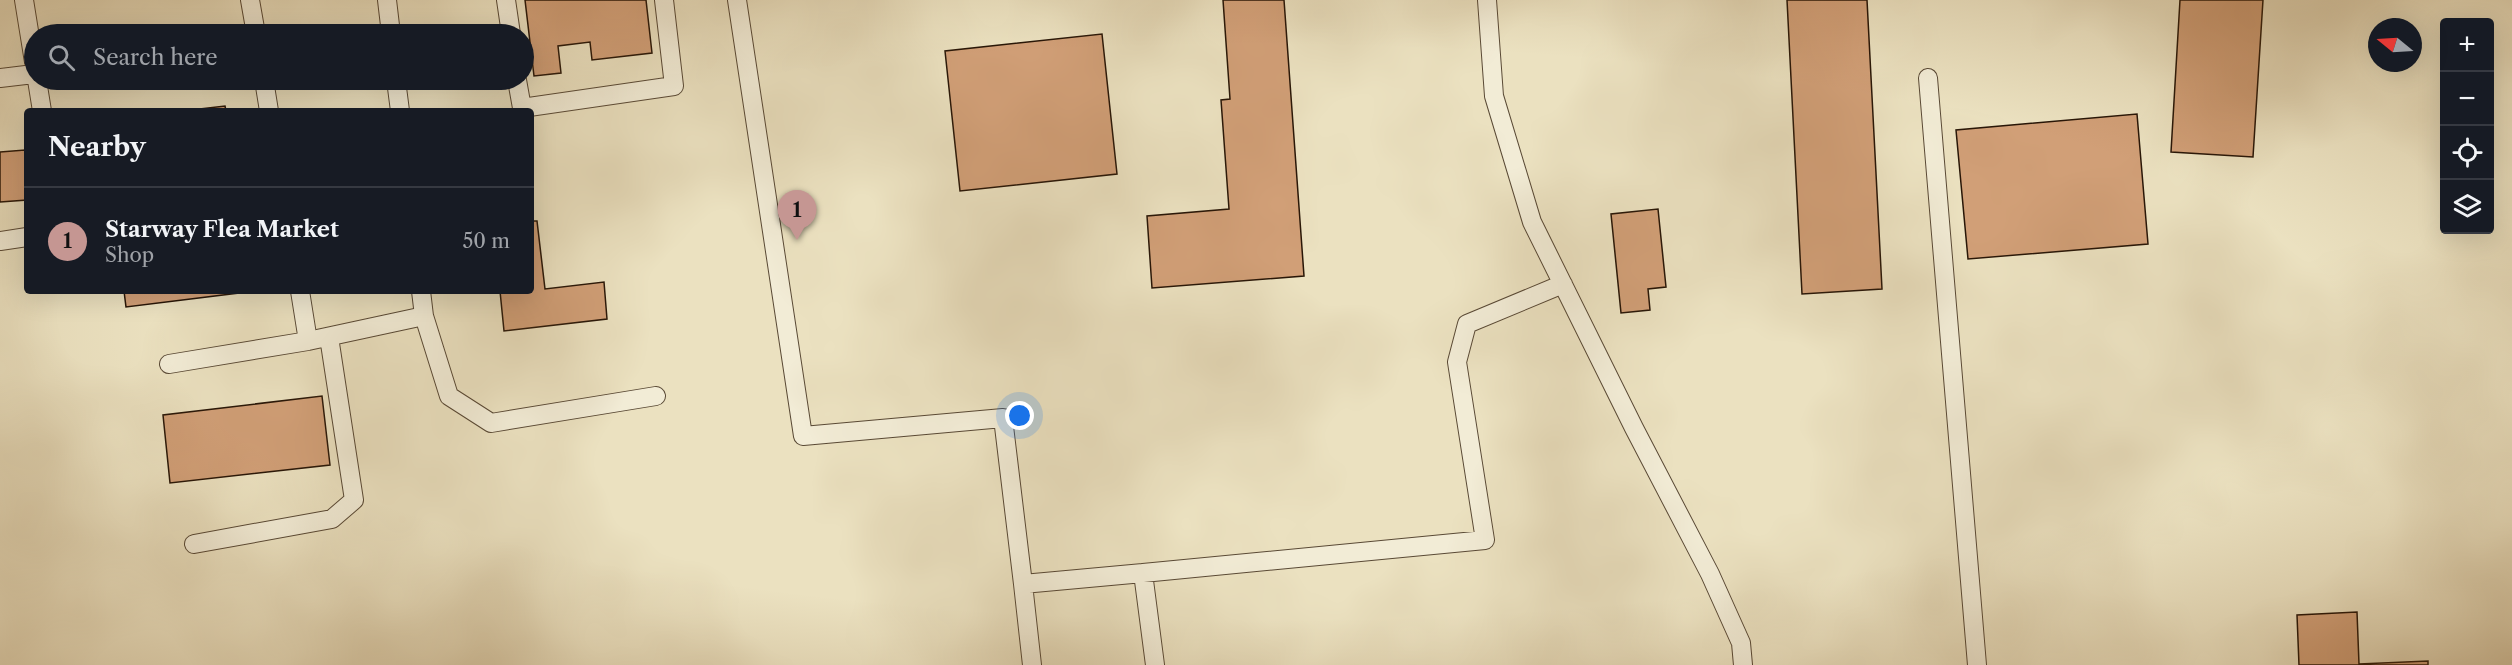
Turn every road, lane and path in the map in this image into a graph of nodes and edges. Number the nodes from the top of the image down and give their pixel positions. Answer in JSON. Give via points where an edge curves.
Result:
{"nodes":[{"id":1,"x":24,"y":0,"type":"edge"},
{"id":2,"x":250,"y":0,"type":"edge"},
{"id":3,"x":387,"y":0,"type":"edge"},
{"id":4,"x":506,"y":0,"type":"edge"},
{"id":5,"x":664,"y":0,"type":"edge"},
{"id":6,"x":737,"y":0,"type":"edge"},
{"id":7,"x":1487,"y":0,"type":"edge"},
{"id":8,"x":28,"y":24,"type":"edge"},
{"id":9,"x":254,"y":24,"type":"edge"},
{"id":10,"x":390,"y":24,"type":"edge"},
{"id":11,"x":510,"y":24,"type":"edge"},
{"id":12,"x":24,"y":75,"type":"edge"},
{"id":13,"x":0,"y":78,"type":"edge"},
{"id":14,"x":1928,"y":78,"type":"dead end"},
{"id":15,"x":39,"y":90,"type":"edge"},
{"id":16,"x":266,"y":90,"type":"edge"},
{"id":17,"x":397,"y":90,"type":"edge"},
{"id":18,"x":519,"y":90,"type":"edge"},
{"id":19,"x":42,"y":108,"type":"edge"},
{"id":20,"x":269,"y":108,"type":"edge"},
{"id":21,"x":400,"y":108,"type":"edge"},
{"id":22,"x":522,"y":108,"type":"edge"},
{"id":23,"x":522,"y":108,"type":"edge"},
{"id":24,"x":24,"y":237,"type":"edge"},
{"id":25,"x":0,"y":240,"type":"edge"},
{"id":26,"x":1563,"y":284,"type":"junction"},
{"id":27,"x":300,"y":294,"type":"edge"},
{"id":28,"x":421,"y":294,"type":"edge"},
{"id":29,"x":424,"y":316,"type":"junction"},
{"id":30,"x":329,"y":337,"type":"junction"},
{"id":31,"x":308,"y":342,"type":"junction"},
{"id":32,"x":169,"y":364,"type":"dead end"},
{"id":33,"x":656,"y":396,"type":"dead end"},
{"id":34,"x":194,"y":544,"type":"dead end"},
{"id":35,"x":1143,"y":573,"type":"junction"},
{"id":36,"x":1023,"y":584,"type":"junction"},
{"id":37,"x":1032,"y":665,"type":"edge"},
{"id":38,"x":1155,"y":665,"type":"edge"},
{"id":39,"x":1743,"y":665,"type":"edge"},
{"id":40,"x":1977,"y":665,"type":"edge"}],
"edges":[{"from":1,"to":8,"type":"lane"},
{"from":2,"to":9,"type":"lane"},
{"from":3,"to":10,"type":"lane"},
{"from":4,"to":11,"type":"lane"},
{"from":5,"to":23,"type":"lane","via":[[674,86]]},
{"from":6,"to":36,"type":"lane","via":[[802,436],[1002,418]]},
{"from":7,"to":26,"type":"lane","via":[[1494,96],[1532,222]]},
{"from":12,"to":13,"type":"lane"},
{"from":14,"to":40,"type":"lane"},
{"from":15,"to":19,"type":"lane"},
{"from":16,"to":20,"type":"lane"},
{"from":17,"to":21,"type":"lane"},
{"from":18,"to":22,"type":"lane"},
{"from":24,"to":25,"type":"lane"},
{"from":26,"to":35,"type":"lane","via":[[1467,324],[1457,362],[1485,540]]},
{"from":26,"to":39,"type":"lane","via":[[1710,574],[1741,643]]},
{"from":27,"to":31,"type":"lane"},
{"from":28,"to":29,"type":"lane"},
{"from":29,"to":30,"type":"lane"},
{"from":29,"to":33,"type":"lane","via":[[450,396],[490,423]]},
{"from":30,"to":31,"type":"lane"},
{"from":30,"to":34,"type":"lane","via":[[354,500],[332,519]]},
{"from":31,"to":32,"type":"lane"},
{"from":35,"to":36,"type":"lane"},
{"from":35,"to":38,"type":"lane"},
{"from":36,"to":37,"type":"lane"}]}
